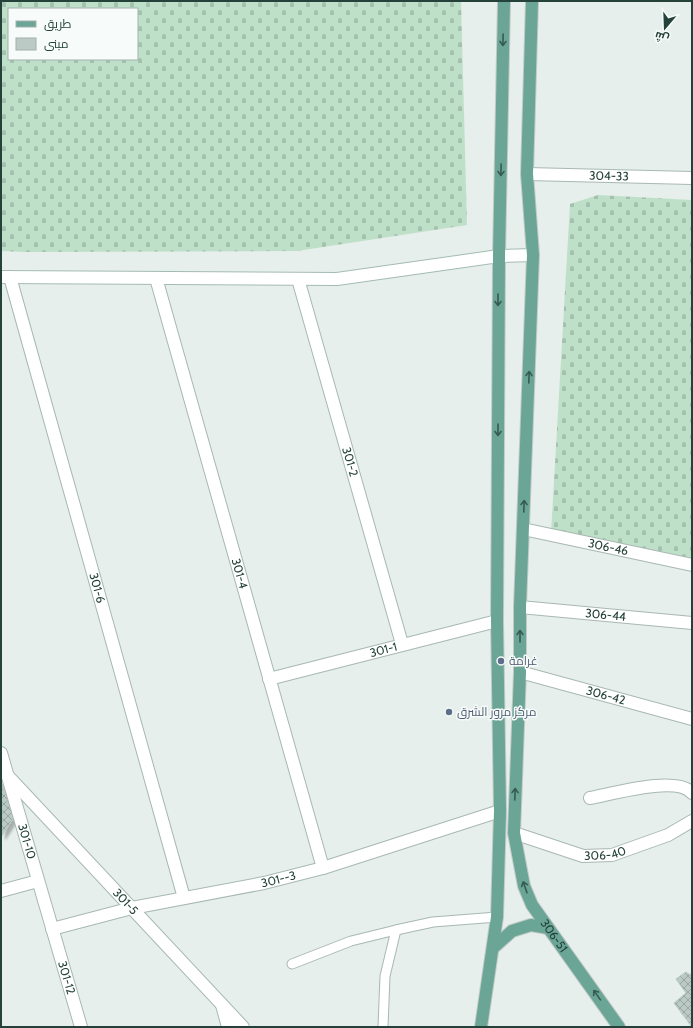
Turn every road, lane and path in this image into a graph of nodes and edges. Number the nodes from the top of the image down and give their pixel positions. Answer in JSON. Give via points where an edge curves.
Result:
{"nodes":[{"id":1,"x":504,"y":1,"type":"edge"},
{"id":2,"x":532,"y":1,"type":"edge"},
{"id":3,"x":527,"y":174,"type":"junction"},
{"id":4,"x":692,"y":178,"type":"edge"},
{"id":5,"x":534,"y":255,"type":"junction"},
{"id":6,"x":499,"y":256,"type":"junction"},
{"id":7,"x":5,"y":277,"type":"edge"},
{"id":8,"x":156,"y":278,"type":"junction"},
{"id":9,"x":298,"y":279,"type":"junction"},
{"id":10,"x":523,"y":529,"type":"junction"},
{"id":11,"x":692,"y":565,"type":"edge"},
{"id":12,"x":520,"y":607,"type":"junction"},
{"id":13,"x":497,"y":621,"type":"junction"},
{"id":14,"x":692,"y":623,"type":"edge"},
{"id":15,"x":402,"y":644,"type":"junction"},
{"id":16,"x":520,"y":672,"type":"junction"},
{"id":17,"x":269,"y":679,"type":"junction"},
{"id":18,"x":692,"y":719,"type":"edge"},
{"id":19,"x":498,"y":728,"type":"junction"},
{"id":20,"x":518,"y":728,"type":"junction"},
{"id":21,"x":1,"y":753,"type":"edge"},
{"id":22,"x":8,"y":776,"type":"junction"},
{"id":23,"x":692,"y":793,"type":"edge"},
{"id":24,"x":590,"y":798,"type":"dead end"},
{"id":25,"x":500,"y":811,"type":"junction"},
{"id":26,"x":692,"y":822,"type":"edge"},
{"id":27,"x":514,"y":833,"type":"junction"},
{"id":28,"x":323,"y":868,"type":"junction"},
{"id":29,"x":38,"y":881,"type":"junction"},
{"id":30,"x":1,"y":892,"type":"edge"},
{"id":31,"x":184,"y":898,"type":"junction"},
{"id":32,"x":132,"y":908,"type":"junction"},
{"id":33,"x":497,"y":917,"type":"junction"},
{"id":34,"x":548,"y":928,"type":"junction"},
{"id":35,"x":52,"y":929,"type":"junction"},
{"id":36,"x":396,"y":930,"type":"junction"},
{"id":37,"x":493,"y":948,"type":"junction"},
{"id":38,"x":292,"y":964,"type":"dead end"},
{"id":39,"x":221,"y":1003,"type":"junction"},
{"id":40,"x":81,"y":1027,"type":"edge"},
{"id":41,"x":228,"y":1027,"type":"edge"},
{"id":42,"x":243,"y":1027,"type":"edge"},
{"id":43,"x":383,"y":1027,"type":"edge"},
{"id":44,"x":481,"y":1027,"type":"edge"},
{"id":45,"x":619,"y":1027,"type":"edge"}],
"edges":[{"from":1,"to":6,"type":"main road","one_way":true},
{"from":2,"to":3,"type":"main road","name":"306-51"},
{"from":3,"to":4,"type":"street","name":"304-33"},
{"from":3,"to":5,"type":"main road","name":"306-51"},
{"from":5,"to":6,"type":"street"},
{"from":10,"to":5,"type":"main road","name":"306-51","one_way":true},
{"from":6,"to":9,"type":"street","via":[[337,279]]},
{"from":6,"to":13,"type":"main road","one_way":true},
{"from":7,"to":8,"type":"street"},
{"from":7,"to":31,"type":"street","name":"301-6"},
{"from":8,"to":9,"type":"street"},
{"from":8,"to":17,"type":"street","name":"301-4"},
{"from":9,"to":15,"type":"street","name":"301-2"},
{"from":10,"to":11,"type":"street","name":"306-46"},
{"from":10,"to":12,"type":"main road","name":"306-51"},
{"from":12,"to":14,"type":"street","name":"306-44"},
{"from":16,"to":12,"type":"main road","name":"306-51","one_way":true},
{"from":13,"to":15,"type":"street","name":"301-1"},
{"from":13,"to":19,"type":"main road"},
{"from":15,"to":17,"type":"street","name":"301-1"},
{"from":16,"to":18,"type":"street","name":"306-42"},
{"from":16,"to":20,"type":"main road","name":"306-51"},
{"from":17,"to":28,"type":"street","name":"301-4"},
{"from":19,"to":20,"type":"main road"},
{"from":19,"to":25,"type":"main road"},
{"from":27,"to":20,"type":"main road","name":"306-51","one_way":true},
{"from":21,"to":22,"type":"street","name":"301-10"},
{"from":22,"to":29,"type":"street","name":"301-10"},
{"from":22,"to":32,"type":"street","name":"301-5"},
{"from":23,"to":24,"type":"street","via":[[680,786],[667,784]]},
{"from":25,"to":28,"type":"street","name":"301--3"},
{"from":25,"to":33,"type":"main road"},
{"from":26,"to":27,"type":"street","name":"306-40","via":[[668,835],[612,855],[583,856]]},
{"from":34,"to":27,"type":"main road","name":"306-51","one_way":true,"via":[[532,905],[524,886]]},
{"from":28,"to":31,"type":"street","name":"301--3","via":[[264,883]]},
{"from":29,"to":30,"type":"street"},
{"from":29,"to":35,"type":"street","name":"301-10"},
{"from":31,"to":32,"type":"street","name":"301--3"},
{"from":32,"to":35,"type":"street","name":"301--3"},
{"from":32,"to":39,"type":"street","name":"301-5"},
{"from":33,"to":36,"type":"lane","via":[[433,922]]},
{"from":33,"to":37,"type":"main road"},
{"from":34,"to":37,"type":"main road","via":[[531,924],[512,931]]},
{"from":45,"to":34,"type":"main road","name":"306-51","one_way":true},
{"from":35,"to":40,"type":"street","name":"301-12"},
{"from":36,"to":38,"type":"lane","via":[[351,941]]},
{"from":36,"to":43,"type":"lane","via":[[385,976]]},
{"from":37,"to":44,"type":"main road"},
{"from":39,"to":41,"type":"street"},
{"from":39,"to":42,"type":"street","name":"301-5"}]}
